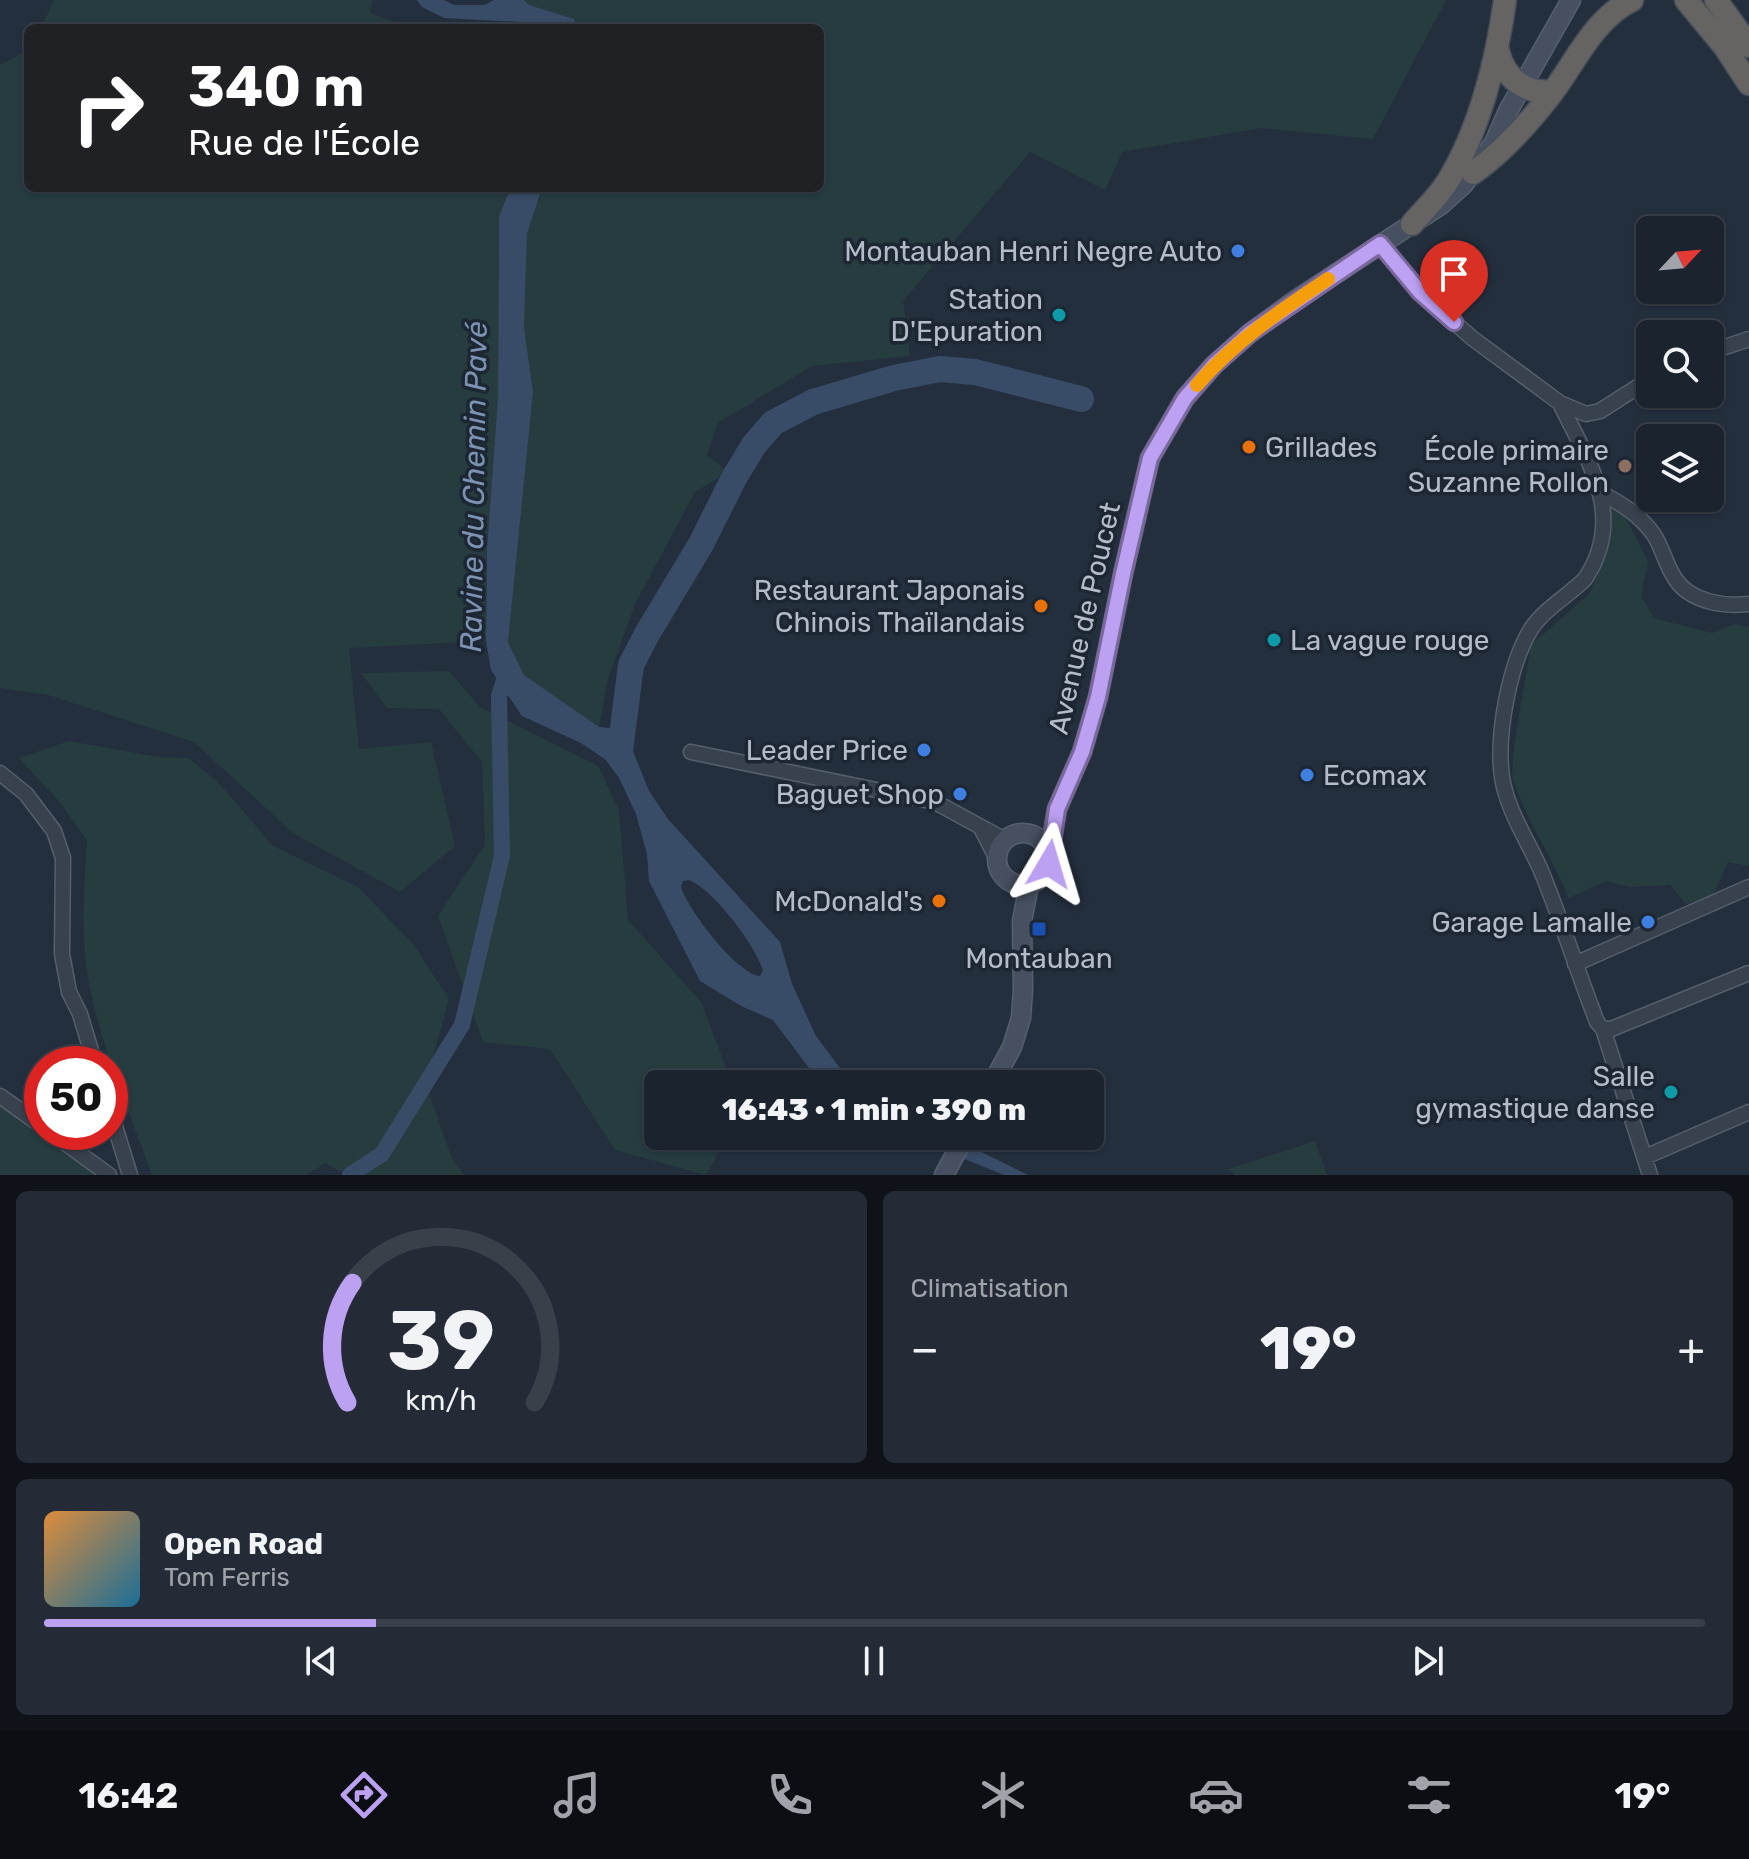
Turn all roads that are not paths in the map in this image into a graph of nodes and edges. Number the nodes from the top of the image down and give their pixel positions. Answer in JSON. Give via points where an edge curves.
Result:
{"nodes":[{"id":1,"x":1505,"y":0,"type":"edge"},
{"id":2,"x":1571,"y":0,"type":"edge"},
{"id":3,"x":1632,"y":0,"type":"edge"},
{"id":4,"x":1716,"y":0,"type":"edge"},
{"id":5,"x":1685,"y":2,"type":"edge"},
{"id":6,"x":1749,"y":46,"type":"edge"},
{"id":7,"x":1498,"y":51,"type":"junction"},
{"id":8,"x":1749,"y":84,"type":"edge"},
{"id":9,"x":1522,"y":86,"type":"junction"},
{"id":10,"x":1553,"y":91,"type":"junction"},
{"id":11,"x":1508,"y":111,"type":"junction"},
{"id":12,"x":1464,"y":146,"type":"junction"},
{"id":13,"x":1473,"y":173,"type":"junction"},
{"id":14,"x":1412,"y":224,"type":"junction"},
{"id":15,"x":1380,"y":244,"type":"junction"},
{"id":16,"x":1749,"y":339,"type":"edge"},
{"id":17,"x":1724,"y":347,"type":"edge"},
{"id":18,"x":1636,"y":388,"type":"edge"},
{"id":19,"x":1560,"y":403,"type":"junction"},
{"id":20,"x":1601,"y":493,"type":"junction"},
{"id":21,"x":1749,"y":604,"type":"edge"},
{"id":22,"x":691,"y":752,"type":"dead end"},
{"id":23,"x":0,"y":773,"type":"edge"},
{"id":24,"x":1057,"y":809,"type":"junction"},
{"id":25,"x":981,"y":829,"type":"junction"},
{"id":26,"x":1012,"y":837,"type":"junction"},
{"id":27,"x":1049,"y":854,"type":"junction"},
{"id":28,"x":997,"y":859,"type":"junction"},
{"id":29,"x":1009,"y":881,"type":"junction"},
{"id":30,"x":1029,"y":885,"type":"junction"},
{"id":31,"x":1749,"y":887,"type":"edge"},
{"id":32,"x":1022,"y":921,"type":"junction"},
{"id":33,"x":1575,"y":964,"type":"junction"},
{"id":34,"x":1749,"y":973,"type":"edge"},
{"id":35,"x":1603,"y":1029,"type":"junction"},
{"id":36,"x":90,"y":1046,"type":"edge"},
{"id":37,"x":1000,"y":1070,"type":"edge"},
{"id":38,"x":0,"y":1096,"type":"edge"},
{"id":39,"x":1749,"y":1112,"type":"edge"},
{"id":40,"x":24,"y":1113,"type":"edge"},
{"id":41,"x":75,"y":1150,"type":"edge"},
{"id":42,"x":122,"y":1150,"type":"edge"},
{"id":43,"x":957,"y":1150,"type":"edge"},
{"id":44,"x":1645,"y":1157,"type":"junction"},
{"id":45,"x":109,"y":1175,"type":"edge"},
{"id":46,"x":130,"y":1175,"type":"edge"},
{"id":47,"x":944,"y":1175,"type":"edge"},
{"id":48,"x":1650,"y":1175,"type":"edge"}],
"edges":[{"from":1,"to":7,"type":"highway"},
{"from":2,"to":9,"type":"main road","name":"Avenue de Poucet"},
{"from":3,"to":10,"type":"highway","via":[[1610,14]]},
{"from":4,"to":6,"type":"highway"},
{"from":5,"to":8,"type":"highway"},
{"from":7,"to":9,"type":"highway","via":[[1505,71]]},
{"from":7,"to":12,"type":"highway"},
{"from":9,"to":10,"type":"highway"},
{"from":9,"to":11,"type":"main road","name":"Avenue de Poucet"},
{"from":10,"to":13,"type":"highway","via":[[1504,148]]},
{"from":11,"to":12,"type":"main road"},
{"from":11,"to":13,"type":"main road","name":"Avenue de Poucet"},
{"from":12,"to":14,"type":"highway","via":[[1448,180]]},
{"from":13,"to":14,"type":"main road","name":"Avenue de Poucet","via":[[1441,205]]},
{"from":14,"to":15,"type":"main road","name":"Avenue de Poucet"},
{"from":15,"to":19,"type":"street","via":[[1420,292],[1472,338]]},
{"from":15,"to":24,"type":"main road","name":"Avenue de Poucet","via":[[1262,324],[1214,365],[1162,436],[1150,458],[1092,719]]},
{"from":16,"to":17,"type":"street"},
{"from":18,"to":19,"type":"street","via":[[1586,414]]},
{"from":19,"to":20,"type":"street"},
{"from":20,"to":21,"type":"street","via":[[1644,523],[1682,587],[1729,606]]},
{"from":20,"to":33,"type":"street","via":[[1604,530],[1591,570],[1535,624],[1522,649],[1509,693],[1500,759],[1507,796]]},
{"from":22,"to":25,"type":"street","via":[[935,802]]},
{"from":23,"to":36,"type":"street","via":[[26,794],[54,831],[63,858],[62,954],[69,992]]},
{"from":24,"to":26,"type":"main road"},
{"from":24,"to":27,"type":"main road","name":"Avenue de Poucet"},
{"from":25,"to":26,"type":"street"},
{"from":25,"to":28,"type":"street"},
{"from":26,"to":27,"type":"main road","via":[[1038,838]]},
{"from":26,"to":28,"type":"main road"},
{"from":27,"to":30,"type":"main road","via":[[1045,874]]},
{"from":28,"to":29,"type":"main road"},
{"from":29,"to":30,"type":"main road"},
{"from":29,"to":32,"type":"main road"},
{"from":30,"to":32,"type":"main road"},
{"from":31,"to":33,"type":"street"},
{"from":32,"to":37,"type":"main road","via":[[1021,1018]]},
{"from":33,"to":35,"type":"street"},
{"from":34,"to":35,"type":"street"},
{"from":35,"to":44,"type":"street"},
{"from":38,"to":40,"type":"street"},
{"from":39,"to":44,"type":"street"},
{"from":41,"to":45,"type":"street"},
{"from":42,"to":46,"type":"street"},
{"from":43,"to":47,"type":"main road"},
{"from":44,"to":48,"type":"street"}]}
